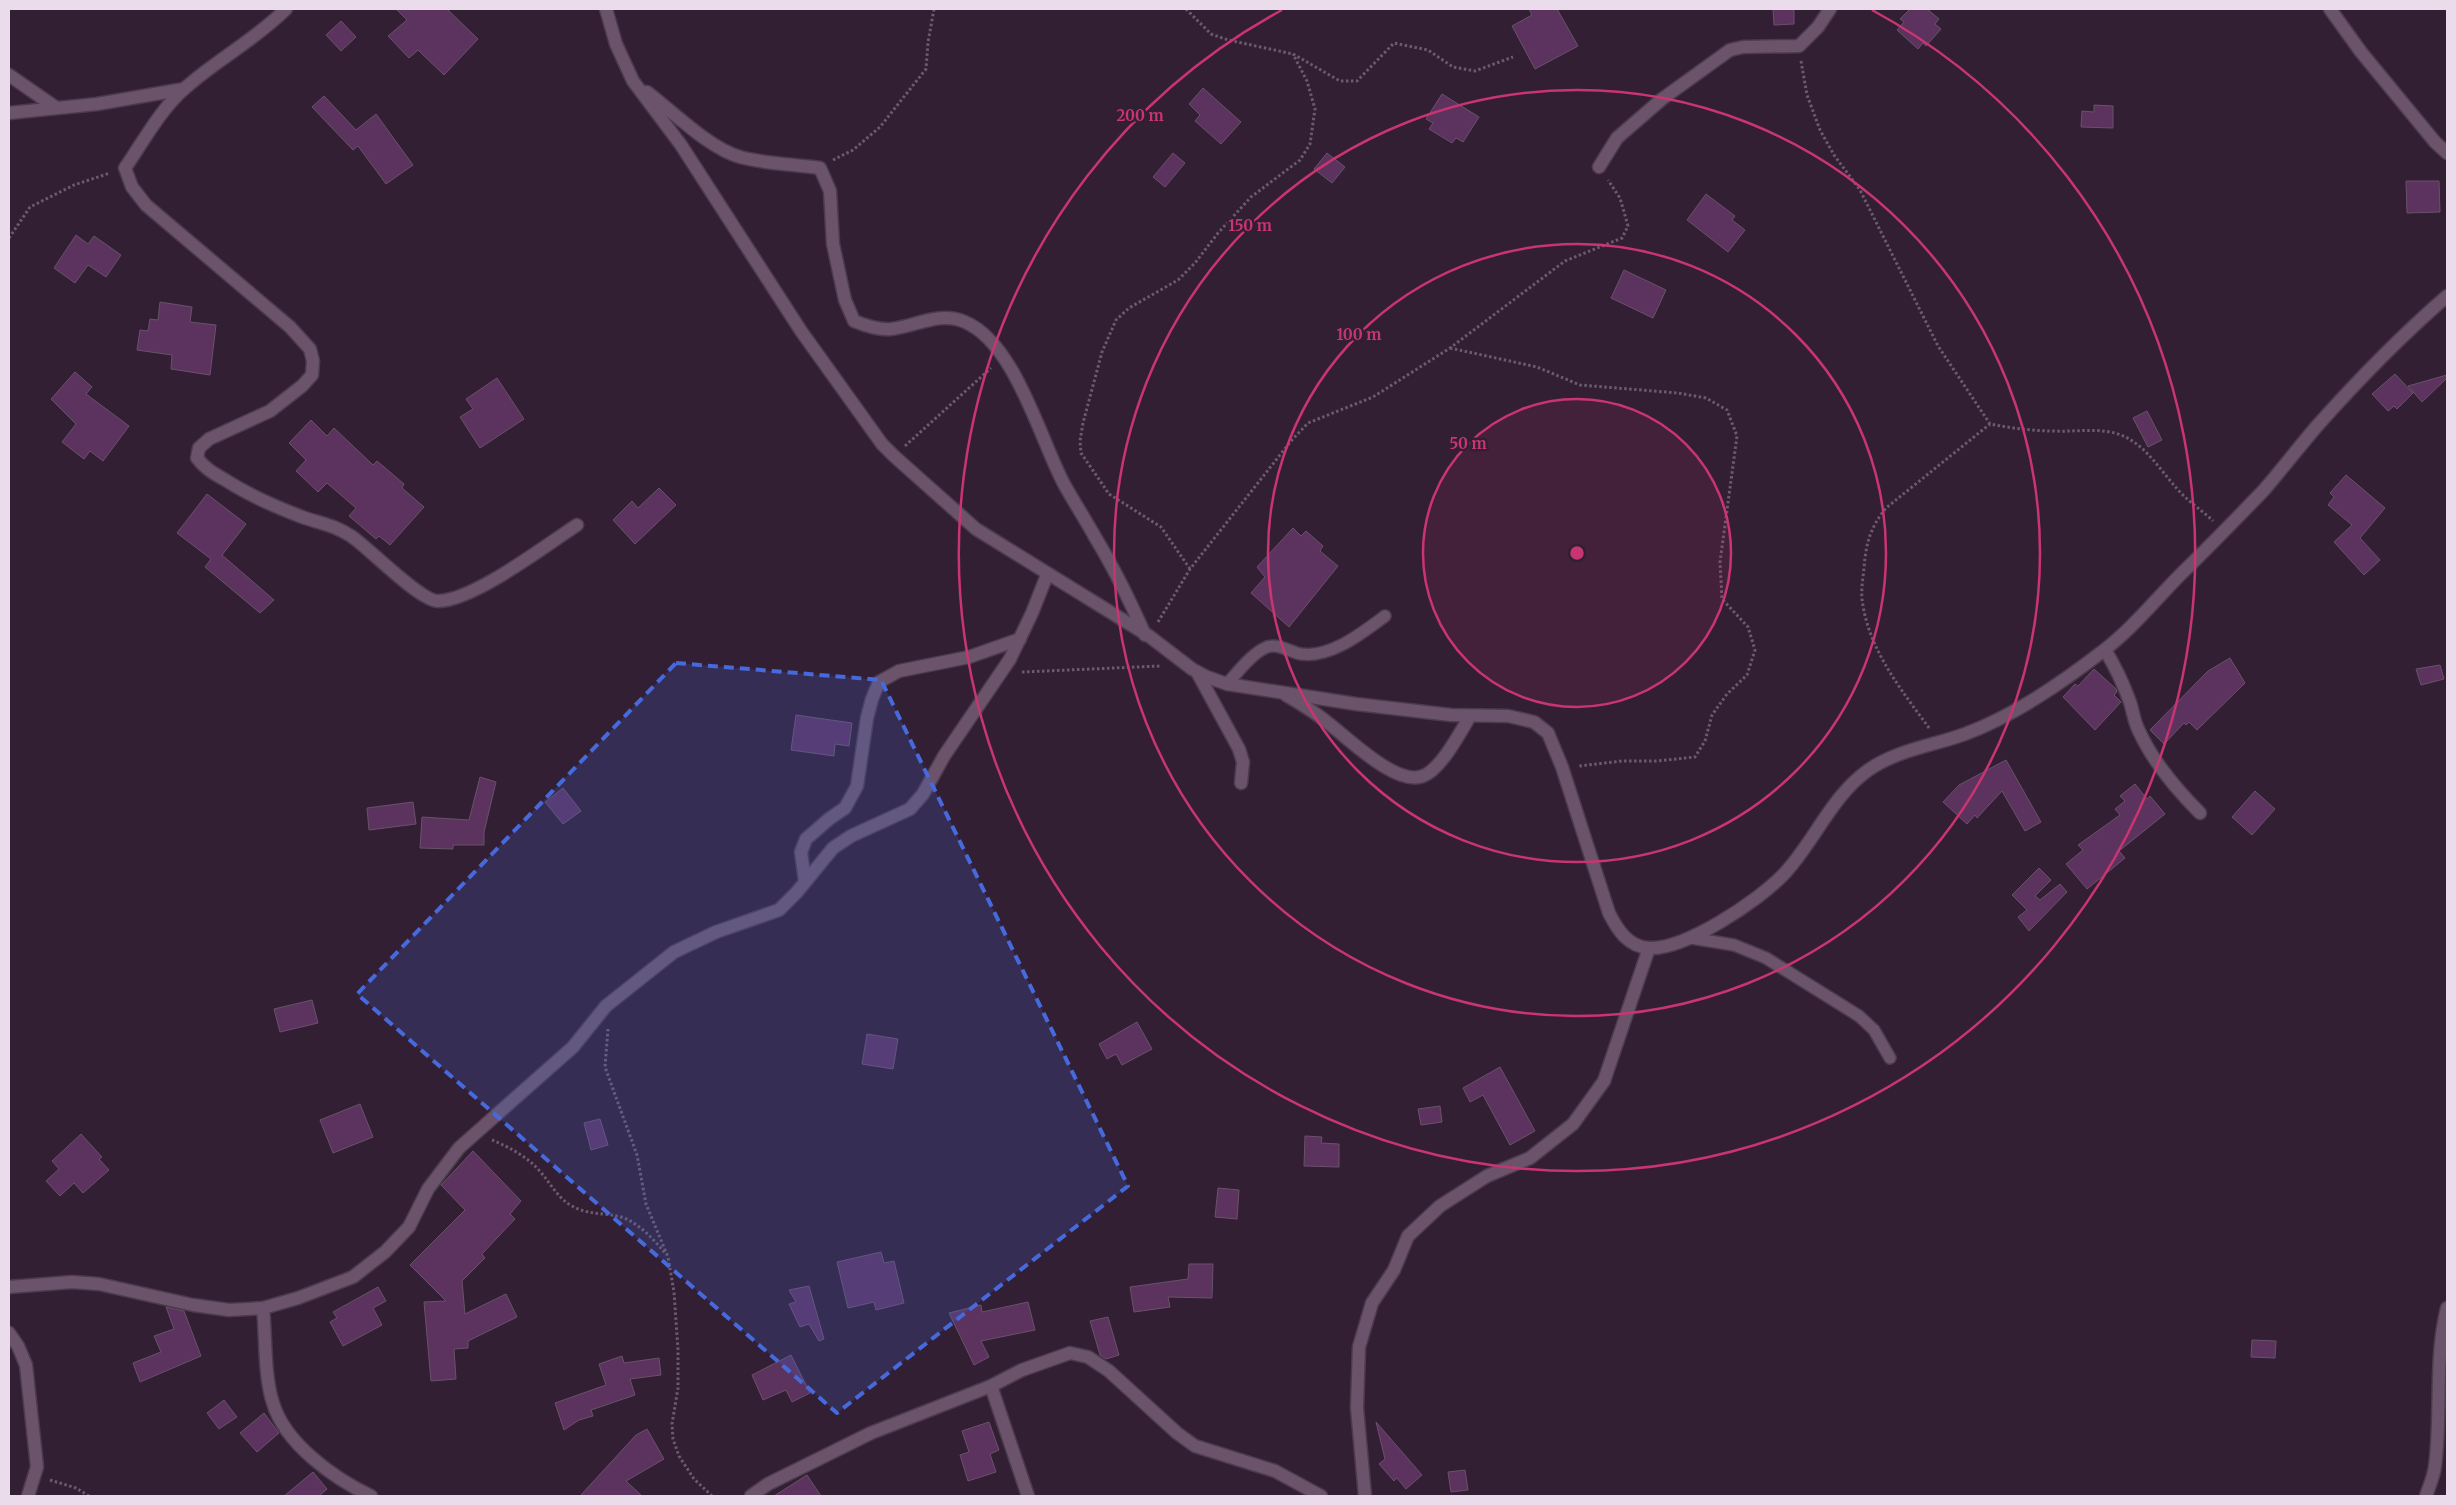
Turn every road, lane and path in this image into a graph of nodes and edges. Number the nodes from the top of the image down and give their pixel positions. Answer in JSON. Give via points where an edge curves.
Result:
{"nodes":[{"id":1,"x":286,"y":9,"type":"edge"},
{"id":2,"x":606,"y":9,"type":"edge"},
{"id":3,"x":934,"y":9,"type":"edge"},
{"id":4,"x":1186,"y":9,"type":"edge"},
{"id":5,"x":1830,"y":9,"type":"edge"},
{"id":6,"x":2330,"y":9,"type":"edge"},
{"id":7,"x":1798,"y":46,"type":"junction"},
{"id":8,"x":1293,"y":54,"type":"junction"},
{"id":9,"x":1513,"y":57,"type":"dead end"},
{"id":10,"x":9,"y":76,"type":"edge"},
{"id":11,"x":634,"y":81,"type":"junction"},
{"id":12,"x":184,"y":89,"type":"junction"},
{"id":13,"x":55,"y":107,"type":"junction"},
{"id":14,"x":9,"y":113,"type":"edge"},
{"id":15,"x":2447,"y":153,"type":"edge"},
{"id":16,"x":1599,"y":167,"type":"joint"},
{"id":17,"x":125,"y":168,"type":"junction"},
{"id":18,"x":820,"y":168,"type":"junction"},
{"id":19,"x":9,"y":238,"type":"edge"},
{"id":20,"x":2447,"y":296,"type":"edge"},
{"id":21,"x":1450,"y":348,"type":"junction"},
{"id":22,"x":1003,"y":357,"type":"junction"},
{"id":23,"x":1990,"y":424,"type":"junction"},
{"id":24,"x":894,"y":456,"type":"junction"},
{"id":25,"x":576,"y":525,"type":"dead end"},
{"id":26,"x":2224,"y":532,"type":"junction"},
{"id":27,"x":1190,"y":568,"type":"junction"},
{"id":28,"x":1047,"y":575,"type":"junction"},
{"id":29,"x":1385,"y":616,"type":"dead end"},
{"id":30,"x":1147,"y":636,"type":"junction"},
{"id":31,"x":1020,"y":639,"type":"junction"},
{"id":32,"x":2105,"y":650,"type":"junction"},
{"id":33,"x":1191,"y":669,"type":"junction"},
{"id":34,"x":1001,"y":673,"type":"junction"},
{"id":35,"x":1227,"y":684,"type":"junction"},
{"id":36,"x":1280,"y":692,"type":"junction"},
{"id":37,"x":1470,"y":716,"type":"junction"},
{"id":38,"x":1940,"y":742,"type":"junction"},
{"id":39,"x":1562,"y":767,"type":"junction"},
{"id":40,"x":1241,"y":783,"type":"dead end"},
{"id":41,"x":2200,"y":813,"type":"dead end"},
{"id":42,"x":805,"y":881,"type":"junction"},
{"id":43,"x":1691,"y":938,"type":"junction"},
{"id":44,"x":1649,"y":948,"type":"junction"},
{"id":45,"x":606,"y":1006,"type":"junction"},
{"id":46,"x":1890,"y":1058,"type":"dead end"},
{"id":47,"x":476,"y":1134,"type":"junction"},
{"id":48,"x":668,"y":1257,"type":"junction"},
{"id":49,"x":9,"y":1287,"type":"edge"},
{"id":50,"x":264,"y":1308,"type":"junction"},
{"id":51,"x":2447,"y":1308,"type":"edge"},
{"id":52,"x":9,"y":1333,"type":"edge"},
{"id":53,"x":991,"y":1386,"type":"junction"},
{"id":54,"x":35,"y":1476,"type":"junction"},
{"id":55,"x":28,"y":1496,"type":"edge"},
{"id":56,"x":90,"y":1496,"type":"edge"},
{"id":57,"x":371,"y":1496,"type":"edge"},
{"id":58,"x":712,"y":1496,"type":"edge"},
{"id":59,"x":750,"y":1496,"type":"edge"},
{"id":60,"x":1028,"y":1496,"type":"edge"},
{"id":61,"x":1321,"y":1496,"type":"edge"},
{"id":62,"x":1365,"y":1496,"type":"edge"},
{"id":63,"x":2426,"y":1496,"type":"edge"}],
"edges":[{"from":1,"to":12,"type":"street","via":[[269,26]]},
{"from":2,"to":11,"type":"street","via":[[616,44]]},
{"from":3,"to":18,"type":"path","via":[[926,69],[880,127],[853,150]]},
{"from":4,"to":8,"type":"path","via":[[1211,34]]},
{"from":5,"to":7,"type":"street","via":[[1818,27]]},
{"from":6,"to":15,"type":"street","via":[[2361,52]]},
{"from":7,"to":16,"type":"street","via":[[1730,50],[1662,99],[1618,138]]},
{"from":7,"to":23,"type":"path","via":[[1807,95],[1820,130],[1860,190],[1938,346]]},
{"from":8,"to":9,"type":"path","via":[[1340,81],[1357,81],[1394,43],[1428,50],[1453,67],[1475,71]]},
{"from":8,"to":27,"type":"path","via":[[1307,82],[1315,109],[1310,144],[1300,160],[1251,196],[1178,280],[1129,308],[1116,320],[1102,352],[1082,432],[1081,453],[1109,494],[1161,527]]},
{"from":10,"to":13,"type":"street"},
{"from":11,"to":18,"type":"street","via":[[716,147],[738,157],[765,163]]},
{"from":11,"to":24,"type":"street","via":[[680,145],[801,331],[876,436]]},
{"from":12,"to":13,"type":"street","via":[[97,104]]},
{"from":12,"to":17,"type":"street","via":[[161,115]]},
{"from":13,"to":14,"type":"street"},
{"from":16,"to":21,"type":"path","via":[[1620,198],[1628,226],[1622,238],[1565,261]]},
{"from":17,"to":19,"type":"path","via":[[74,185],[30,207]]},
{"from":17,"to":25,"type":"street","via":[[132,186],[146,205],[290,326],[310,348],[312,375],[270,411],[209,439],[199,448],[197,458],[204,468],[253,498],[331,525],[352,537],[421,594],[436,602],[473,590]]},
{"from":18,"to":22,"type":"street","via":[[830,191],[833,244],[845,300],[854,321],[869,327],[891,329],[938,318],[959,319],[978,330]]},
{"from":20,"to":26,"type":"street","via":[[2364,374]]},
{"from":21,"to":27,"type":"path","via":[[1372,397],[1308,423]]},
{"from":21,"to":39,"type":"path","via":[[1537,368],[1580,385],[1706,398],[1727,410],[1737,436],[1720,562],[1722,599],[1748,627],[1755,650],[1748,676],[1727,694],[1712,715],[1705,741],[1695,757]]},
{"from":22,"to":24,"type":"path"},
{"from":22,"to":30,"type":"street","via":[[1016,376],[1065,486],[1124,588]]},
{"from":23,"to":26,"type":"path","via":[[2020,430],[2090,429],[2116,434],[2154,459],[2185,497]]},
{"from":23,"to":38,"type":"path","via":[[1886,508],[1873,525],[1866,551],[1862,598],[1873,641],[1891,675]]},
{"from":24,"to":28,"type":"street","via":[[976,529]]},
{"from":26,"to":32,"type":"street"},
{"from":27,"to":30,"type":"path"},
{"from":28,"to":30,"type":"street"},
{"from":28,"to":31,"type":"street"},
{"from":29,"to":35,"type":"lane","via":[[1348,641],[1317,653],[1303,654],[1269,647]]},
{"from":30,"to":33,"type":"street"},
{"from":31,"to":34,"type":"street"},
{"from":31,"to":42,"type":"street","via":[[969,657],[899,671],[879,682],[867,718],[857,786],[845,808],[806,839],[801,852]]},
{"from":32,"to":38,"type":"street","via":[[2025,706],[1966,734]]},
{"from":32,"to":41,"type":"street","via":[[2126,693],[2138,730],[2152,755],[2177,790]]},
{"from":33,"to":34,"type":"path"},
{"from":33,"to":35,"type":"street"},
{"from":33,"to":40,"type":"street","via":[[1239,749],[1243,762]]},
{"from":34,"to":42,"type":"street","via":[[944,756],[923,794],[910,808],[832,848]]},
{"from":35,"to":36,"type":"street"},
{"from":36,"to":37,"type":"street"},
{"from":36,"to":37,"type":"street","via":[[1313,711],[1381,764],[1415,778],[1431,771]]},
{"from":37,"to":39,"type":"street","via":[[1508,716],[1534,722],[1548,733]]},
{"from":38,"to":43,"type":"street","via":[[1896,755],[1866,772],[1848,789],[1784,874],[1754,900]]},
{"from":39,"to":44,"type":"street","via":[[1616,928],[1626,939]]},
{"from":42,"to":45,"type":"street","via":[[779,910],[716,932],[674,952]]},
{"from":43,"to":44,"type":"street"},
{"from":43,"to":46,"type":"lane","via":[[1734,945],[1766,958],[1858,1016],[1874,1030]]},
{"from":44,"to":62,"type":"street","via":[[1604,1081],[1573,1124],[1530,1158],[1487,1176],[1440,1206],[1408,1236],[1394,1270],[1372,1303],[1359,1347],[1357,1408]]},
{"from":45,"to":47,"type":"street","via":[[573,1047]]},
{"from":45,"to":48,"type":"path","via":[[605,1067],[637,1155],[646,1204]]},
{"from":47,"to":48,"type":"path","via":[[518,1152],[571,1206],[592,1214],[624,1218],[643,1230]]},
{"from":47,"to":50,"type":"street","via":[[459,1148],[428,1189],[409,1228],[385,1252],[353,1277]]},
{"from":48,"to":58,"type":"path","via":[[678,1350],[673,1439],[679,1456],[694,1479]]},
{"from":49,"to":50,"type":"street","via":[[72,1282],[99,1284],[193,1305],[229,1310]]},
{"from":50,"to":57,"type":"street","via":[[273,1404],[283,1423],[300,1446],[327,1470]]},
{"from":51,"to":63,"type":"street","via":[[2441,1332],[2435,1468]]},
{"from":52,"to":54,"type":"street","via":[[26,1365],[37,1467]]},
{"from":53,"to":59,"type":"street","via":[[871,1433]]},
{"from":53,"to":60,"type":"street"},
{"from":53,"to":61,"type":"street","via":[[1022,1370],[1070,1353],[1088,1357],[1110,1371],[1195,1446],[1275,1471]]},
{"from":54,"to":55,"type":"street"},
{"from":54,"to":56,"type":"path","via":[[76,1488]]}]}
